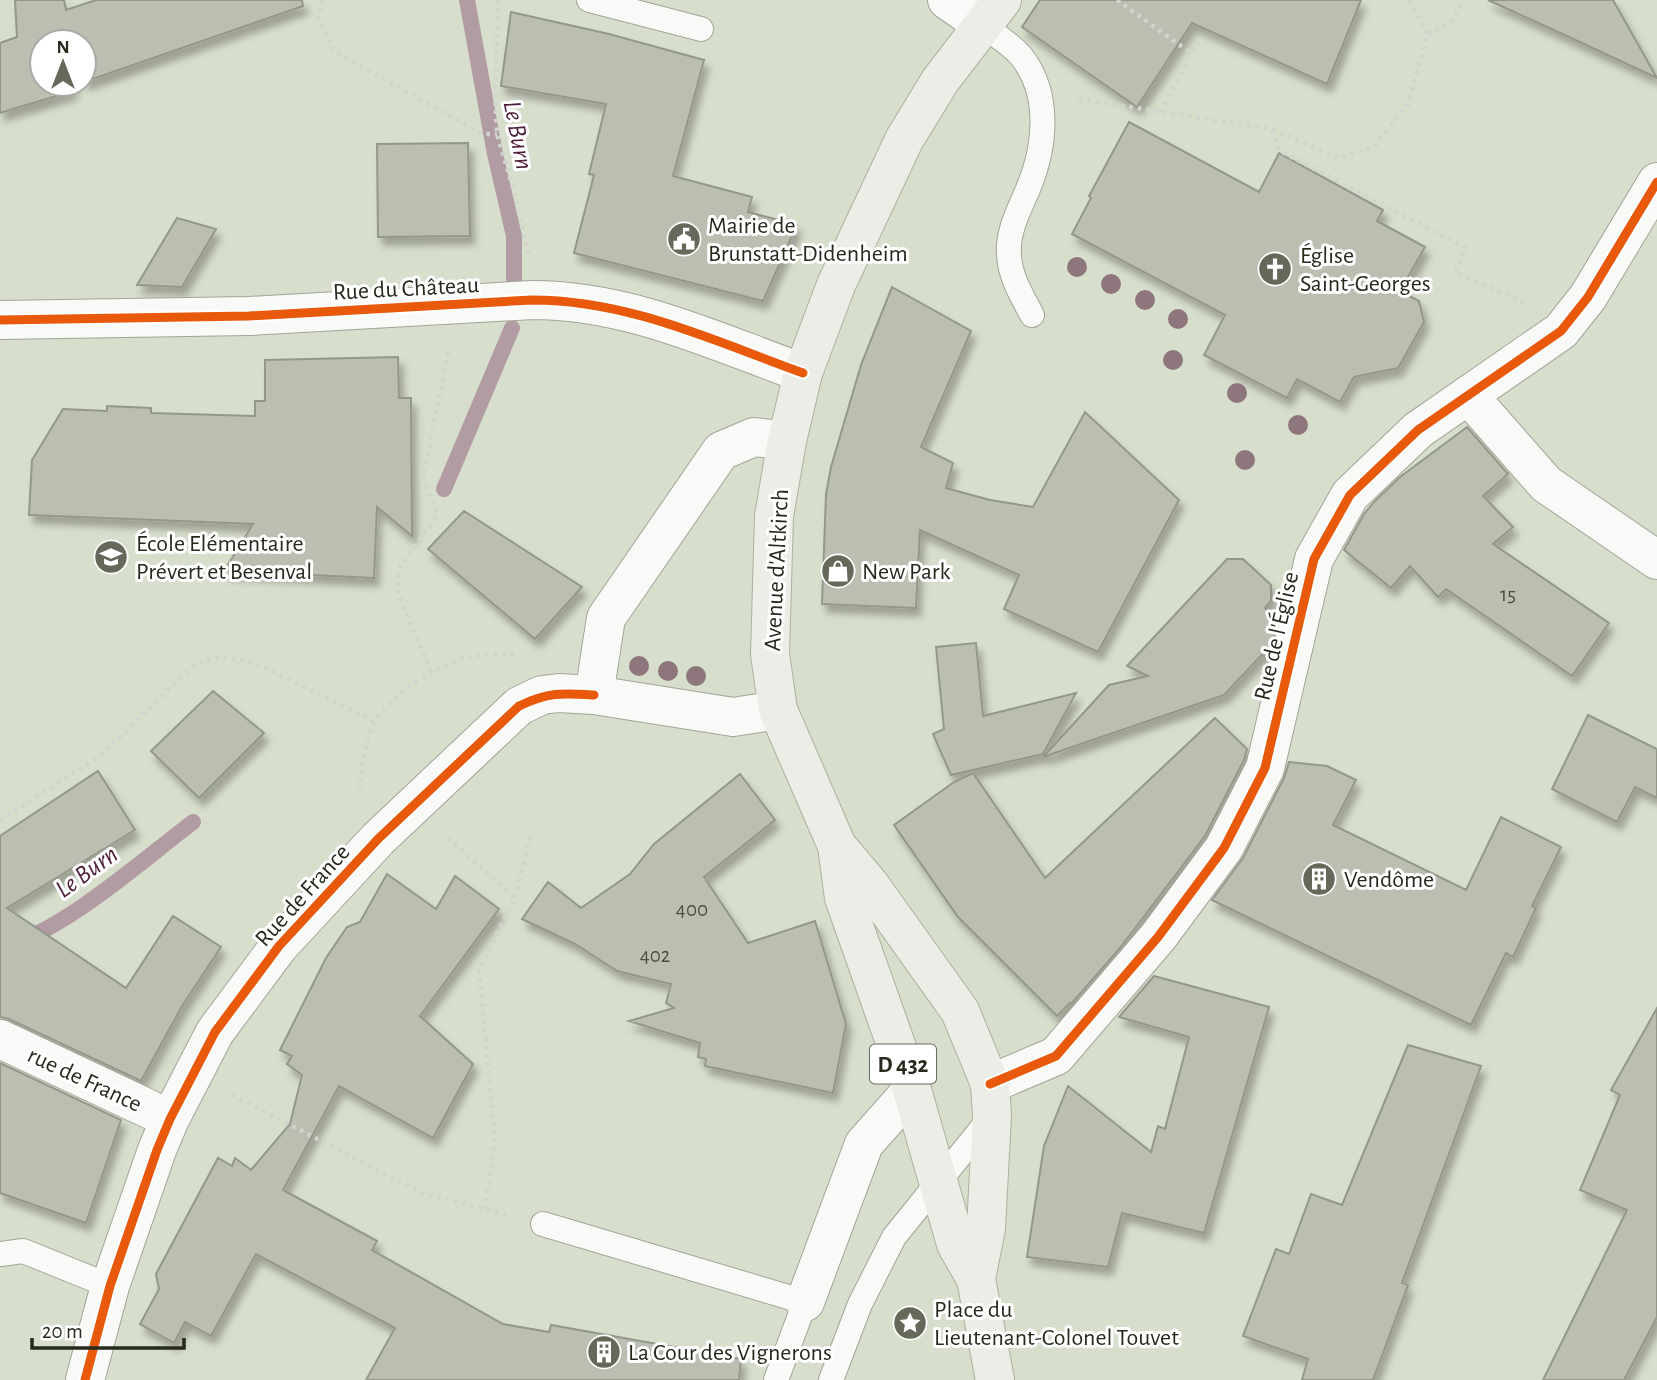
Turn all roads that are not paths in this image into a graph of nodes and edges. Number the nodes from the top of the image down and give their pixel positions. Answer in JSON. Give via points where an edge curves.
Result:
{"nodes":[{"id":1,"x":589,"y":0,"type":"edge"},
{"id":2,"x":947,"y":0,"type":"edge"},
{"id":3,"x":993,"y":13,"type":"edge"},
{"id":4,"x":701,"y":29,"type":"dead end"},
{"id":5,"x":1657,"y":182,"type":"edge"},
{"id":6,"x":1032,"y":315,"type":"dead end"},
{"id":7,"x":0,"y":320,"type":"edge"},
{"id":8,"x":803,"y":373,"type":"junction"},
{"id":9,"x":1468,"y":395,"type":"junction"},
{"id":10,"x":787,"y":441,"type":"junction"},
{"id":11,"x":1657,"y":560,"type":"edge"},
{"id":12,"x":594,"y":695,"type":"junction"},
{"id":13,"x":778,"y":710,"type":"junction"},
{"id":14,"x":837,"y":846,"type":"junction"},
{"id":15,"x":0,"y":1039,"type":"edge"},
{"id":16,"x":912,"y":1090,"type":"junction"},
{"id":17,"x":991,"y":1100,"type":"junction"},
{"id":18,"x":170,"y":1119,"type":"junction"},
{"id":19,"x":937,"y":1182,"type":"junction"},
{"id":20,"x":542,"y":1224,"type":"road end"},
{"id":21,"x":0,"y":1254,"type":"edge"},
{"id":22,"x":976,"y":1279,"type":"junction"},
{"id":23,"x":110,"y":1286,"type":"junction"},
{"id":24,"x":805,"y":1302,"type":"junction"},
{"id":25,"x":85,"y":1380,"type":"edge"},
{"id":26,"x":776,"y":1380,"type":"edge"},
{"id":27,"x":831,"y":1380,"type":"edge"},
{"id":28,"x":995,"y":1380,"type":"edge"}],
"edges":[{"from":1,"to":4,"type":"lane"},
{"from":2,"to":3,"type":"street"},
{"from":3,"to":6,"type":"lane","via":[[1032,72],[1039,92],[1040,157],[1010,232],[1009,255],[1012,275]]},
{"from":3,"to":8,"type":"main road","name":"Avenue d'Altkirch","number":"D 432","via":[[940,80],[904,140],[836,285]]},
{"from":5,"to":9,"type":"street","name":"Rue de l'Église","via":[[1588,297],[1561,331]]},
{"from":7,"to":8,"type":"street","name":"Rue du Château","via":[[249,316],[568,300],[646,315]]},
{"from":8,"to":10,"type":"main road","name":"Avenue d'Altkirch","number":"D 432"},
{"from":9,"to":11,"type":"street","via":[[1546,484]]},
{"from":9,"to":17,"type":"street","name":"Rue de l'Église","via":[[1418,430],[1350,495],[1314,559],[1265,768],[1224,848],[1158,937],[1056,1056]]},
{"from":10,"to":12,"type":"street","via":[[754,437],[721,451],[606,618]]},
{"from":10,"to":13,"type":"main road","name":"Avenue d'Altkirch","number":"D 432","via":[[774,516],[769,654]]},
{"from":12,"to":13,"type":"street","name":"Rue de France","via":[[733,717]]},
{"from":12,"to":18,"type":"street","name":"Rue de France","via":[[542,695],[519,706],[378,839],[279,946],[215,1032]]},
{"from":13,"to":14,"type":"main road","name":"Avenue d'Altkirch","number":"D 432"},
{"from":14,"to":16,"type":"main road","number":"D 432","via":[[844,898]]},
{"from":14,"to":17,"type":"main road","number":"D 432","via":[[960,1010]]},
{"from":15,"to":18,"type":"street","name":"rue de France"},
{"from":16,"to":19,"type":"main road","number":"D 432"},
{"from":16,"to":24,"type":"street","via":[[864,1144]]},
{"from":17,"to":19,"type":"lane"},
{"from":17,"to":22,"type":"main road","number":"D 432","via":[[986,1228]]},
{"from":18,"to":23,"type":"street","name":"Rue de France"},
{"from":19,"to":22,"type":"main road","number":"D 432","via":[[956,1244]]},
{"from":19,"to":27,"type":"lane","via":[[894,1237],[860,1304]]},
{"from":20,"to":24,"type":"lane"},
{"from":21,"to":23,"type":"lane","via":[[23,1251]]},
{"from":22,"to":28,"type":"main road","number":"D 432"},
{"from":23,"to":25,"type":"street","name":"Rue de France"},
{"from":24,"to":26,"type":"lane"}]}
